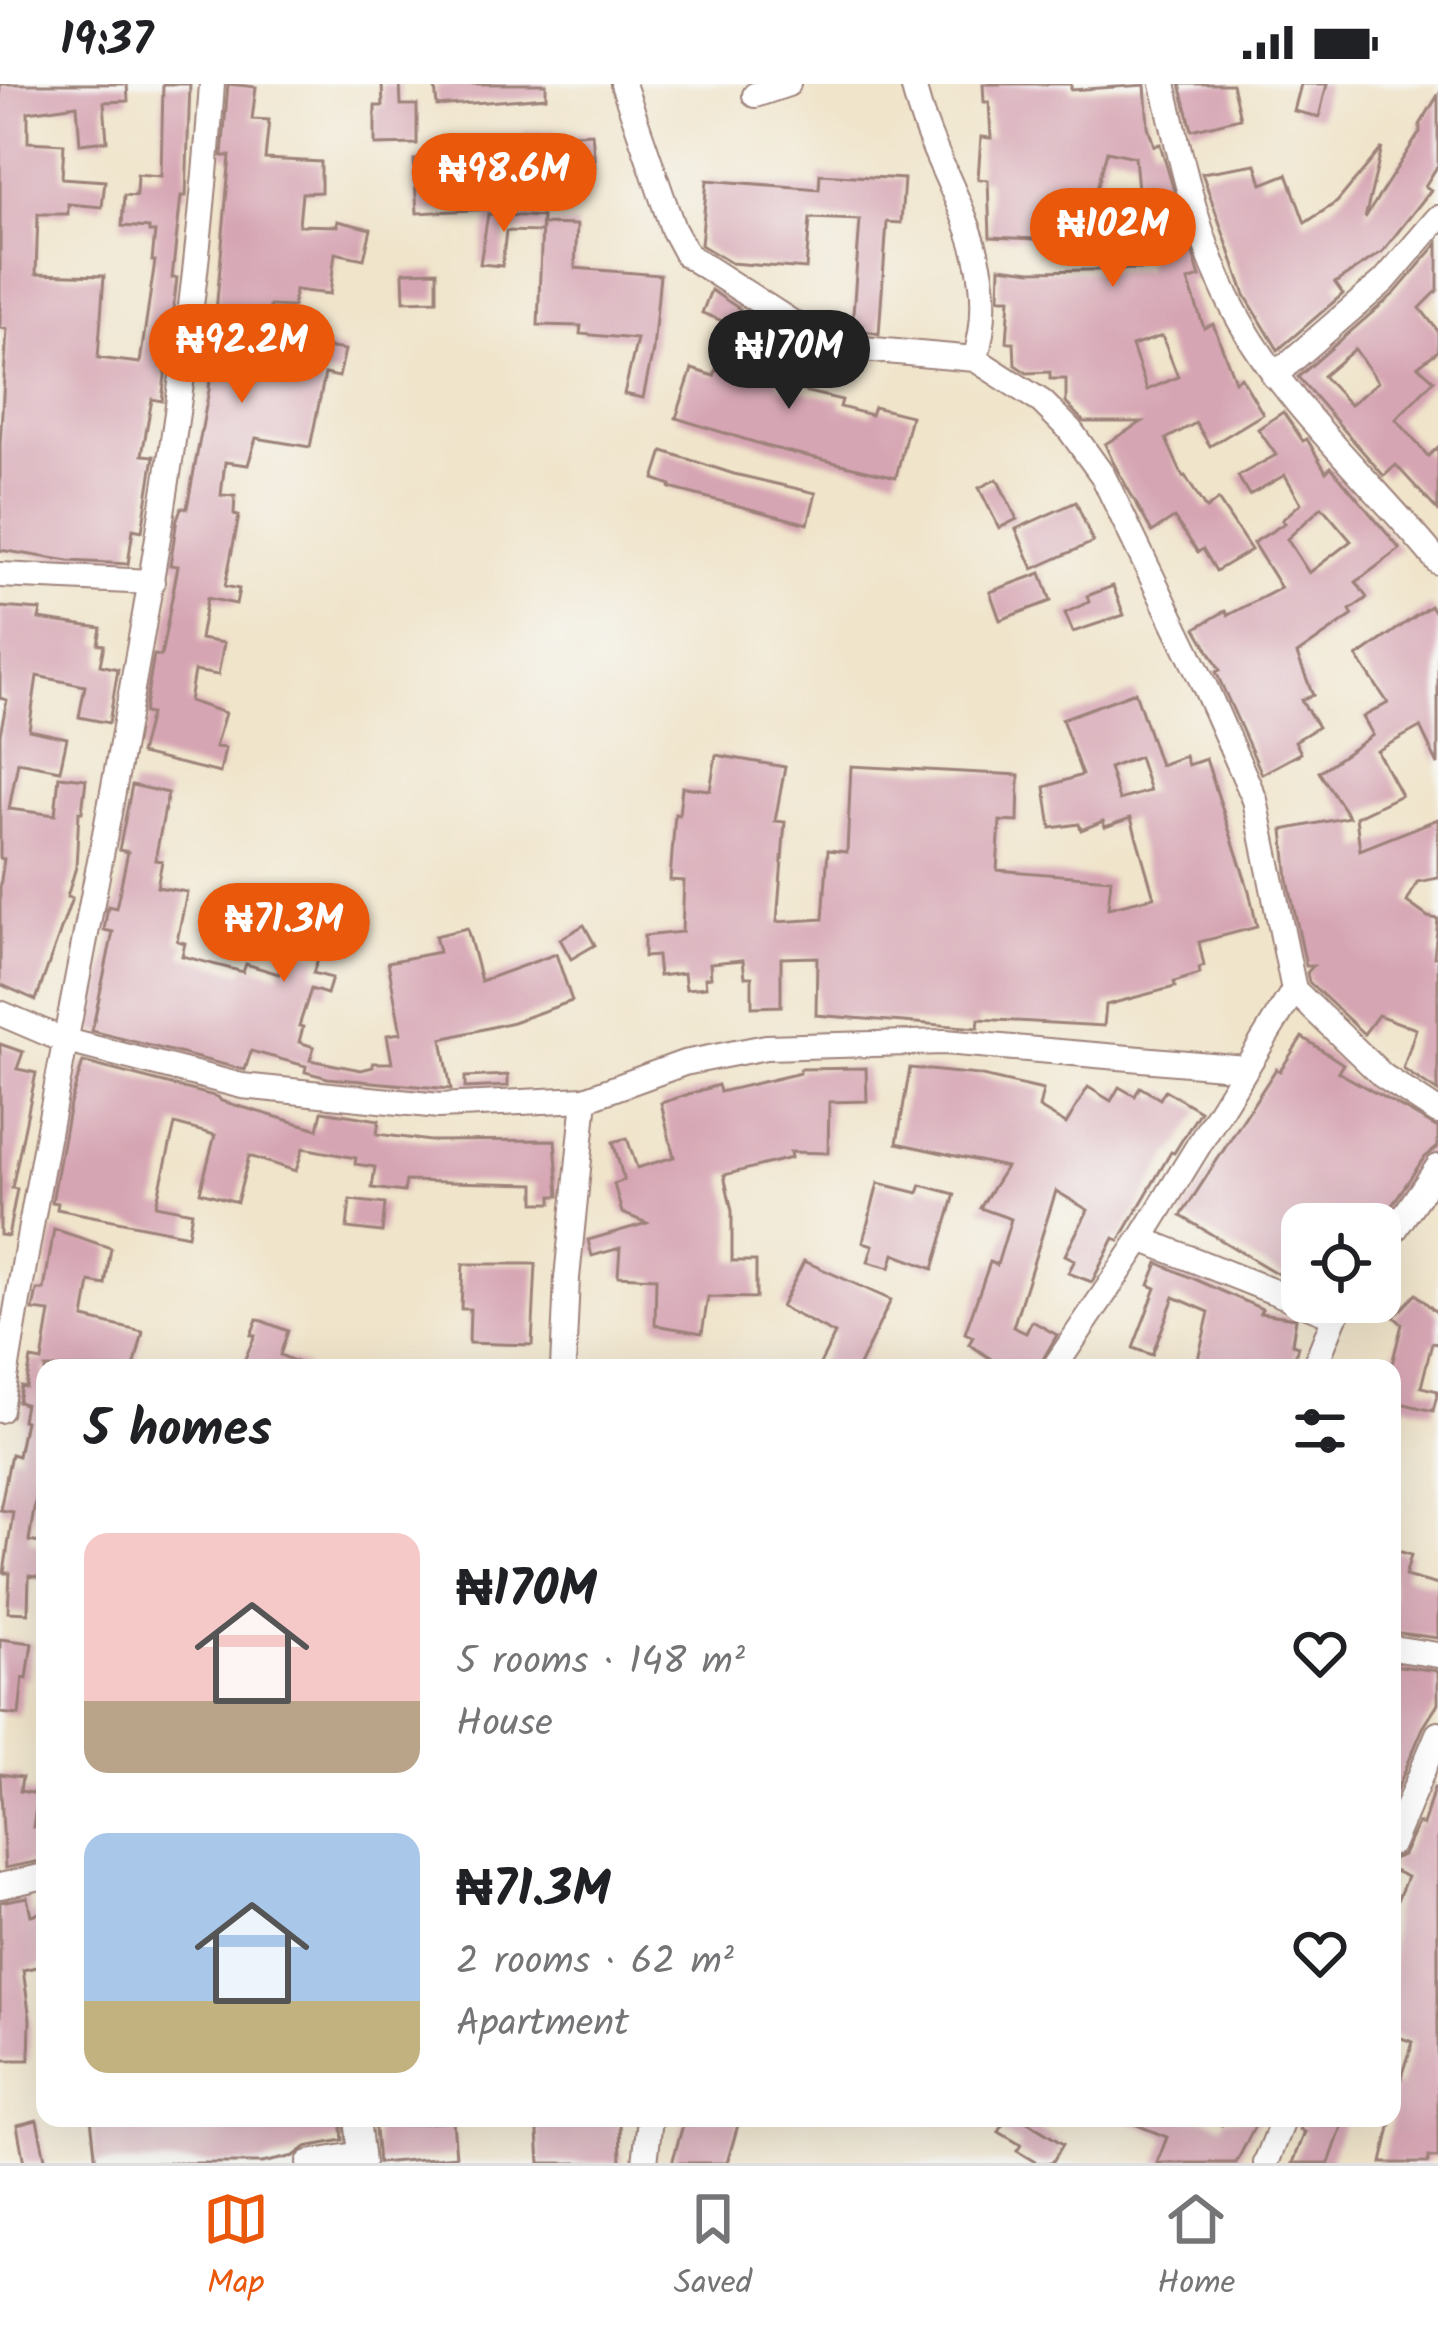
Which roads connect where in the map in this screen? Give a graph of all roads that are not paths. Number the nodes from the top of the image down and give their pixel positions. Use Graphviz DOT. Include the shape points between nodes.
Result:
graph roads {
  1 [pos="212,84"];
  2 [pos="623,84"];
  3 [pos="788,84"];
  4 [pos="913,84"];
  5 [pos="1163,84"];
  6 [pos="755,95"];
  7 [pos="1438,218"];
  8 [pos="975,359"];
  9 [pos="1274,376"];
  10 [pos="1438,562"];
  11 [pos="0,575"];
  12 [pos="152,582"];
  13 [pos="1294,990"];
  14 [pos="0,1013"];
  15 [pos="63,1040"];
  16 [pos="1244,1068"];
  17 [pos="585,1099"];
  18 [pos="1438,1112"];
  19 [pos="1438,1167"];
  20 [pos="1401,1221"];
  21 [pos="1141,1239"];
  22 [pos="13,1246"];
  23 [pos="1281,1288"];
  24 [pos="1334,1323"];
  25 [pos="563,1359"];
  26 [pos="1060,1359"];
  27 [pos="1318,1359"];
  28 [pos="0,1410"];
  29 [pos="1401,1649"];
  30 [pos="1438,1655"];
  31 [pos="1438,1734"];
  32 [pos="1401,1822"];
  33 [pos="36,1878"];
  34 [pos="0,1886"];
  35 [pos="358,2127"];
  36 [pos="649,2127"];
  37 [pos="1281,2127"];
  38 [pos="361,2158"];
  39 [pos="309,2163"];
  40 [pos="645,2163"];
  41 [pos="1267,2163"];
  1 -- 12 [label="street" via="203,227"];
  2 -- 8 [label="street" via="687,255 799,327 863,349"];
  3 -- 6 [label="street"];
  4 -- 8 [label="street" via="971,226 984,301"];
  5 -- 9 [label="street" via="1215,268"];
  7 -- 9 [label="street" via="1384,280"];
  8 -- 13 [label="street" via="1042,402 1103,476 1255,800"];
  9 -- 10 [label="street"];
  11 -- 12 [label="street"];
  12 -- 15 [label="street"];
  13 -- 16 [label="street"];
  13 -- 18 [label="street" via="1384,1076"];
  14 -- 15 [label="street"];
  15 -- 17 [label="street" via="242,1086 439,1106"];
  15 -- 22 [label="street"];
  16 -- 17 [label="street" via="945,1042 789,1046 684,1063"];
  16 -- 21 [label="street"];
  17 -- 25 [label="street"];
  19 -- 20 [label="street"];
  21 -- 23 [label="street"];
  21 -- 26 [label="street"];
  22 -- 28 [label="street"];
  24 -- 27 [label="street"];
  29 -- 30 [label="street"];
  31 -- 32 [label="street"];
  33 -- 34 [label="street"];
  35 -- 38 [label="street"];
  36 -- 40 [label="street"];
  37 -- 41 [label="street"];
  38 -- 39 [label="street"];
}
